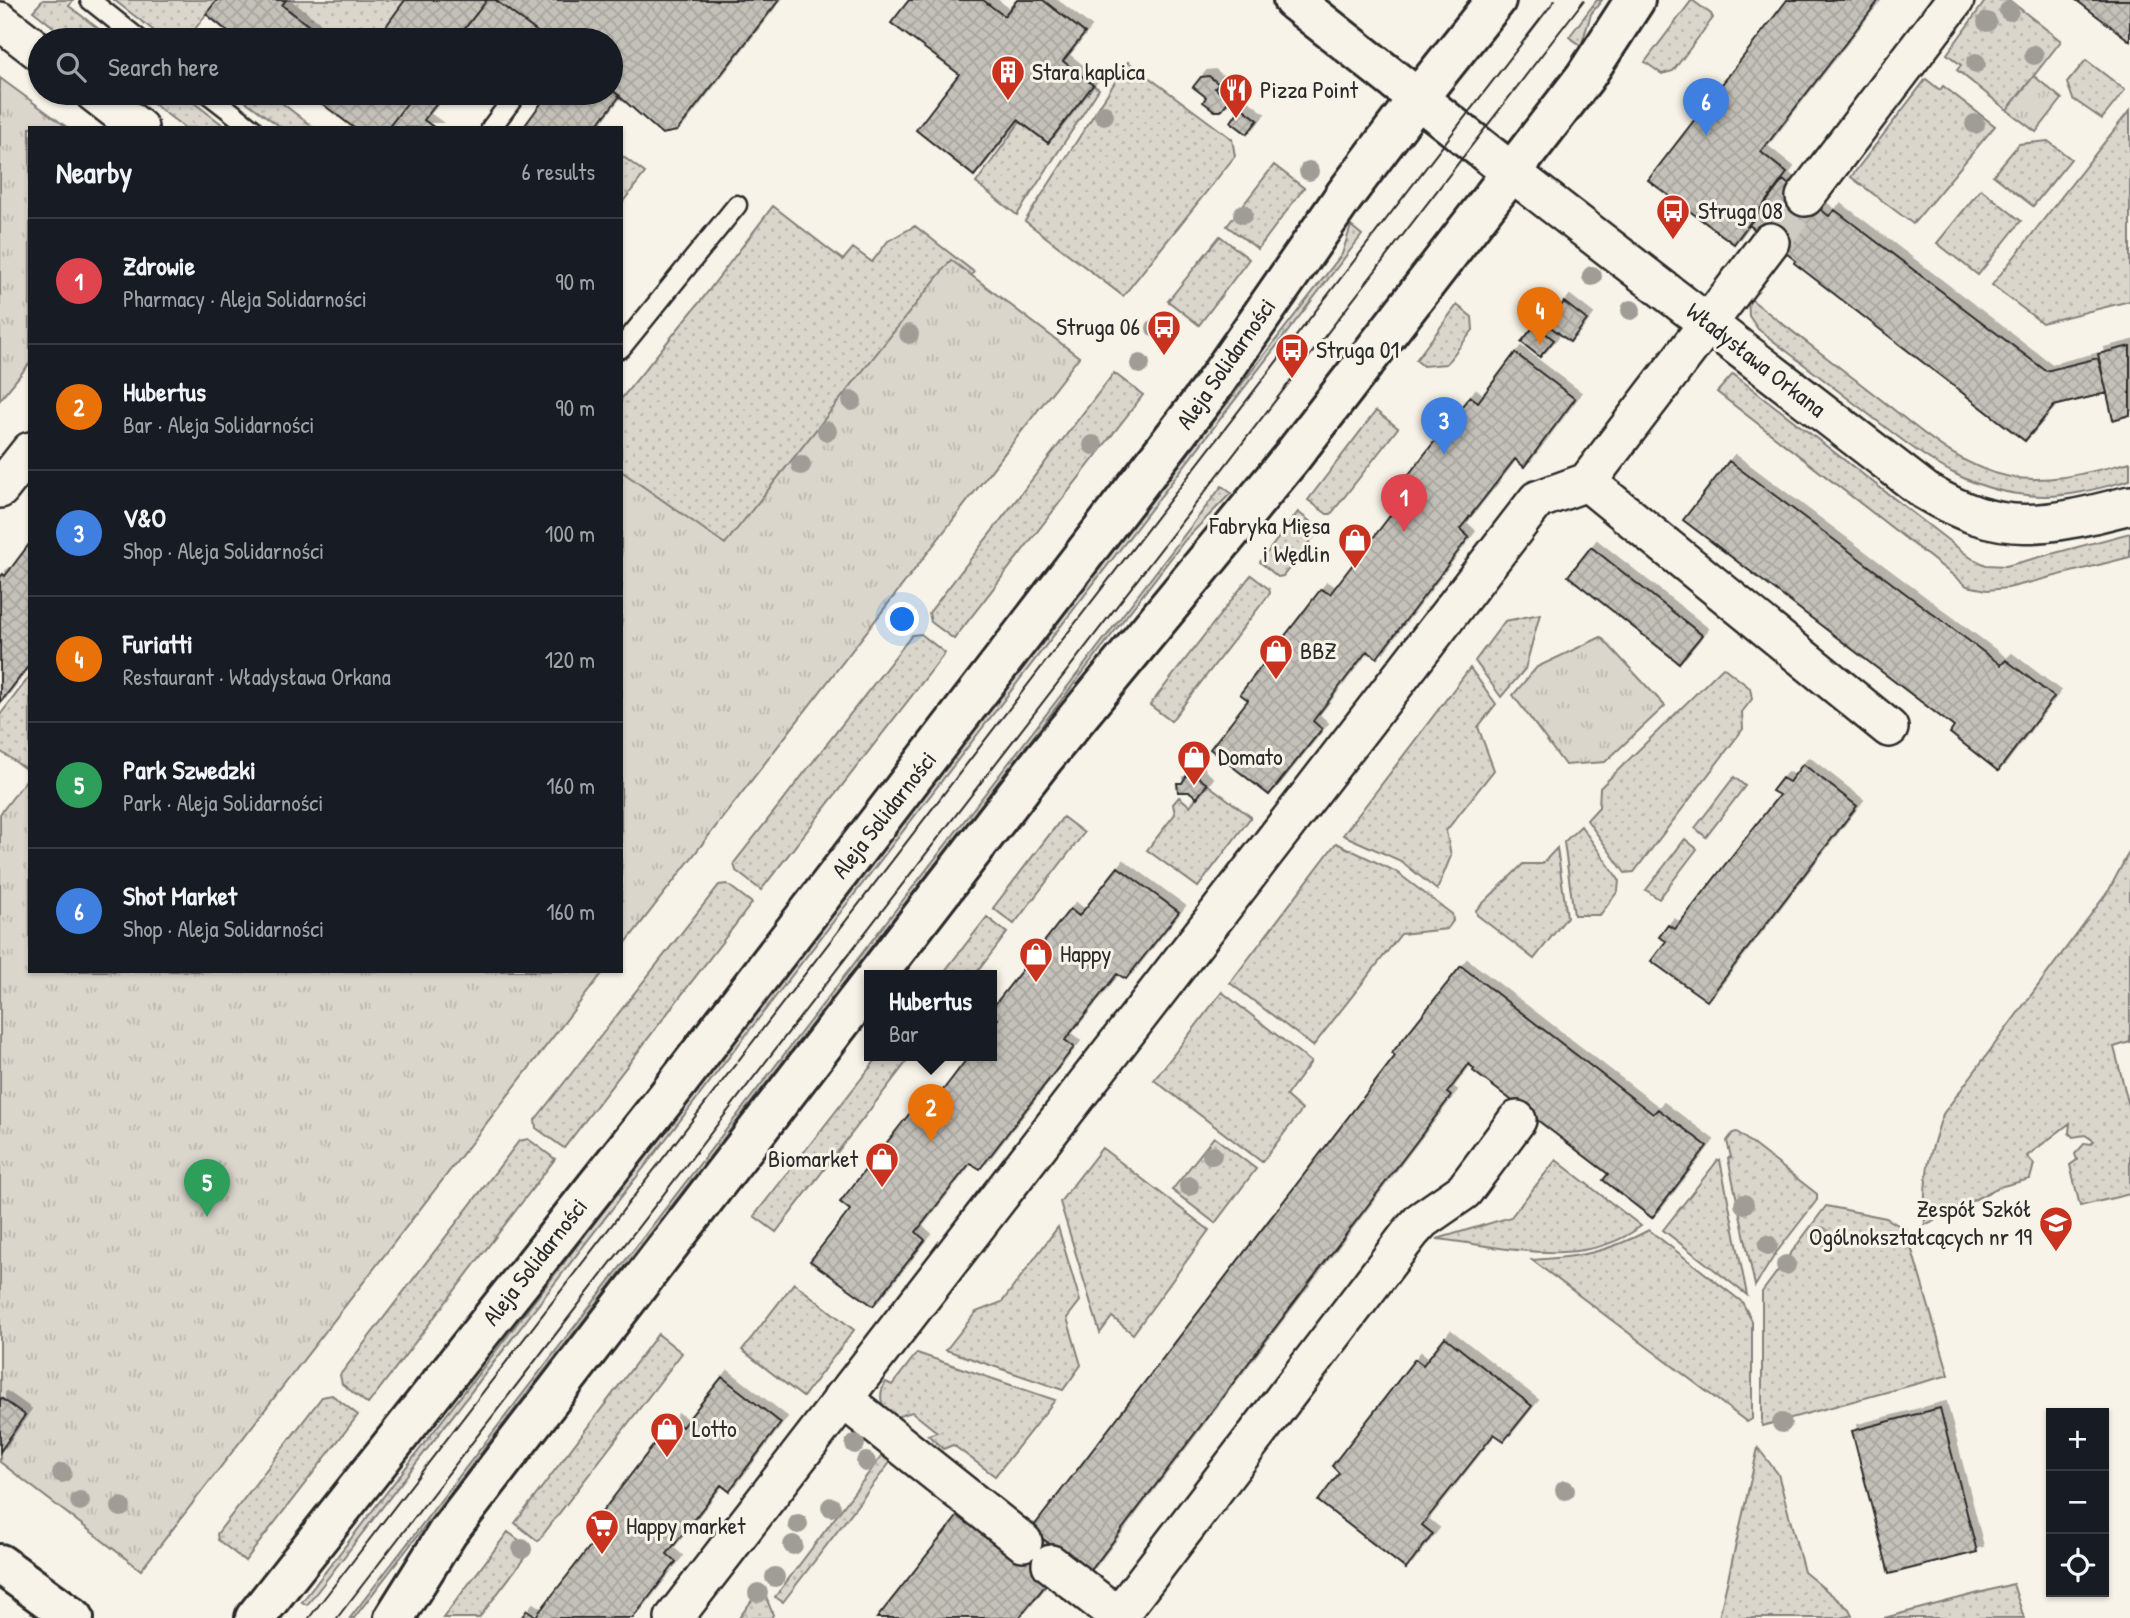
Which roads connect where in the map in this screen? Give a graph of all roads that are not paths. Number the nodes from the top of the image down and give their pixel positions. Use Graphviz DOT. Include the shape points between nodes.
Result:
graph roads {
  1 [pos="90,0"];
  2 [pos="1293,0"];
  3 [pos="1496,0"];
  4 [pos="1635,0"];
  5 [pos="1955,0"];
  6 [pos="0,21"];
  7 [pos="125,28"];
  8 [pos="28,43"];
  9 [pos="1418,98"];
  10 [pos="109,105"];
  11 [pos="222,105"];
  12 [pos="508,105"];
  13 [pos="136,126"];
  14 [pos="249,126"];
  15 [pos="492,126"];
  16 [pos="1511,172"];
  17 [pos="1805,197"];
  18 [pos="737,205"];
  19 [pos="1770,242"];
  20 [pos="1709,323"];
  21 [pos="623,346"];
  22 [pos="28,454"];
  23 [pos="1587,482"];
  24 [pos="0,489"];
  25 [pos="2130,505"];
  26 [pos="1889,727"];
  27 [pos="881,970"];
  28 [pos="864,992"];
  29 [pos="1517,1120"];
  30 [pos="842,1398"];
  31 [pos="1023,1542"];
  32 [pos="0,1564"];
  33 [pos="1051,1564"];
  34 [pos="1118,1617"];
  35 [pos="74,1618"];
  36 [pos="255,1618"];
  37 [pos="394,1618"];
  38 [pos="674,1618"];
  1 -- 7 [label="lane"];
  2 -- 9 [label="street, Władysława Orkana"];
  3 -- 9 [label="street, Aleja Solidarności"];
  4 -- 16 [label="street" via="1586,77"];
  5 -- 17 [label="street"];
  6 -- 8 [label="street"];
  9 -- 16 [label="street, Władysława Orkana"];
  9 -- 36 [label="street, Aleja Solidarności" via="1168,446 666,1098"];
  10 -- 13 [label="street"];
  11 -- 14 [label="lane"];
  12 -- 15 [label="lane"];
  16 -- 20 [label="street, Władysława Orkana"];
  16 -- 27 [label="street" via="1292,458 1044,758"];
  18 -- 21 [label="lane"];
  19 -- 20 [label="street"];
  20 -- 23 [label="street"];
  20 -- 25 [label="street, Władysława Orkana" via="1926,491 1972,516 2018,524 2046,523"];
  22 -- 24 [label="street"];
  23 -- 26 [label="street"];
  23 -- 30 [label="street" via="1536,500"];
  28 -- 37 [label="street" via="448,1532"];
  29 -- 34 [label="street" via="1464,1191 1411,1233"];
  30 -- 31 [label="street"];
  30 -- 38 [label="street"];
  32 -- 35 [label="street"];
  33 -- 34 [label="street"];
}
